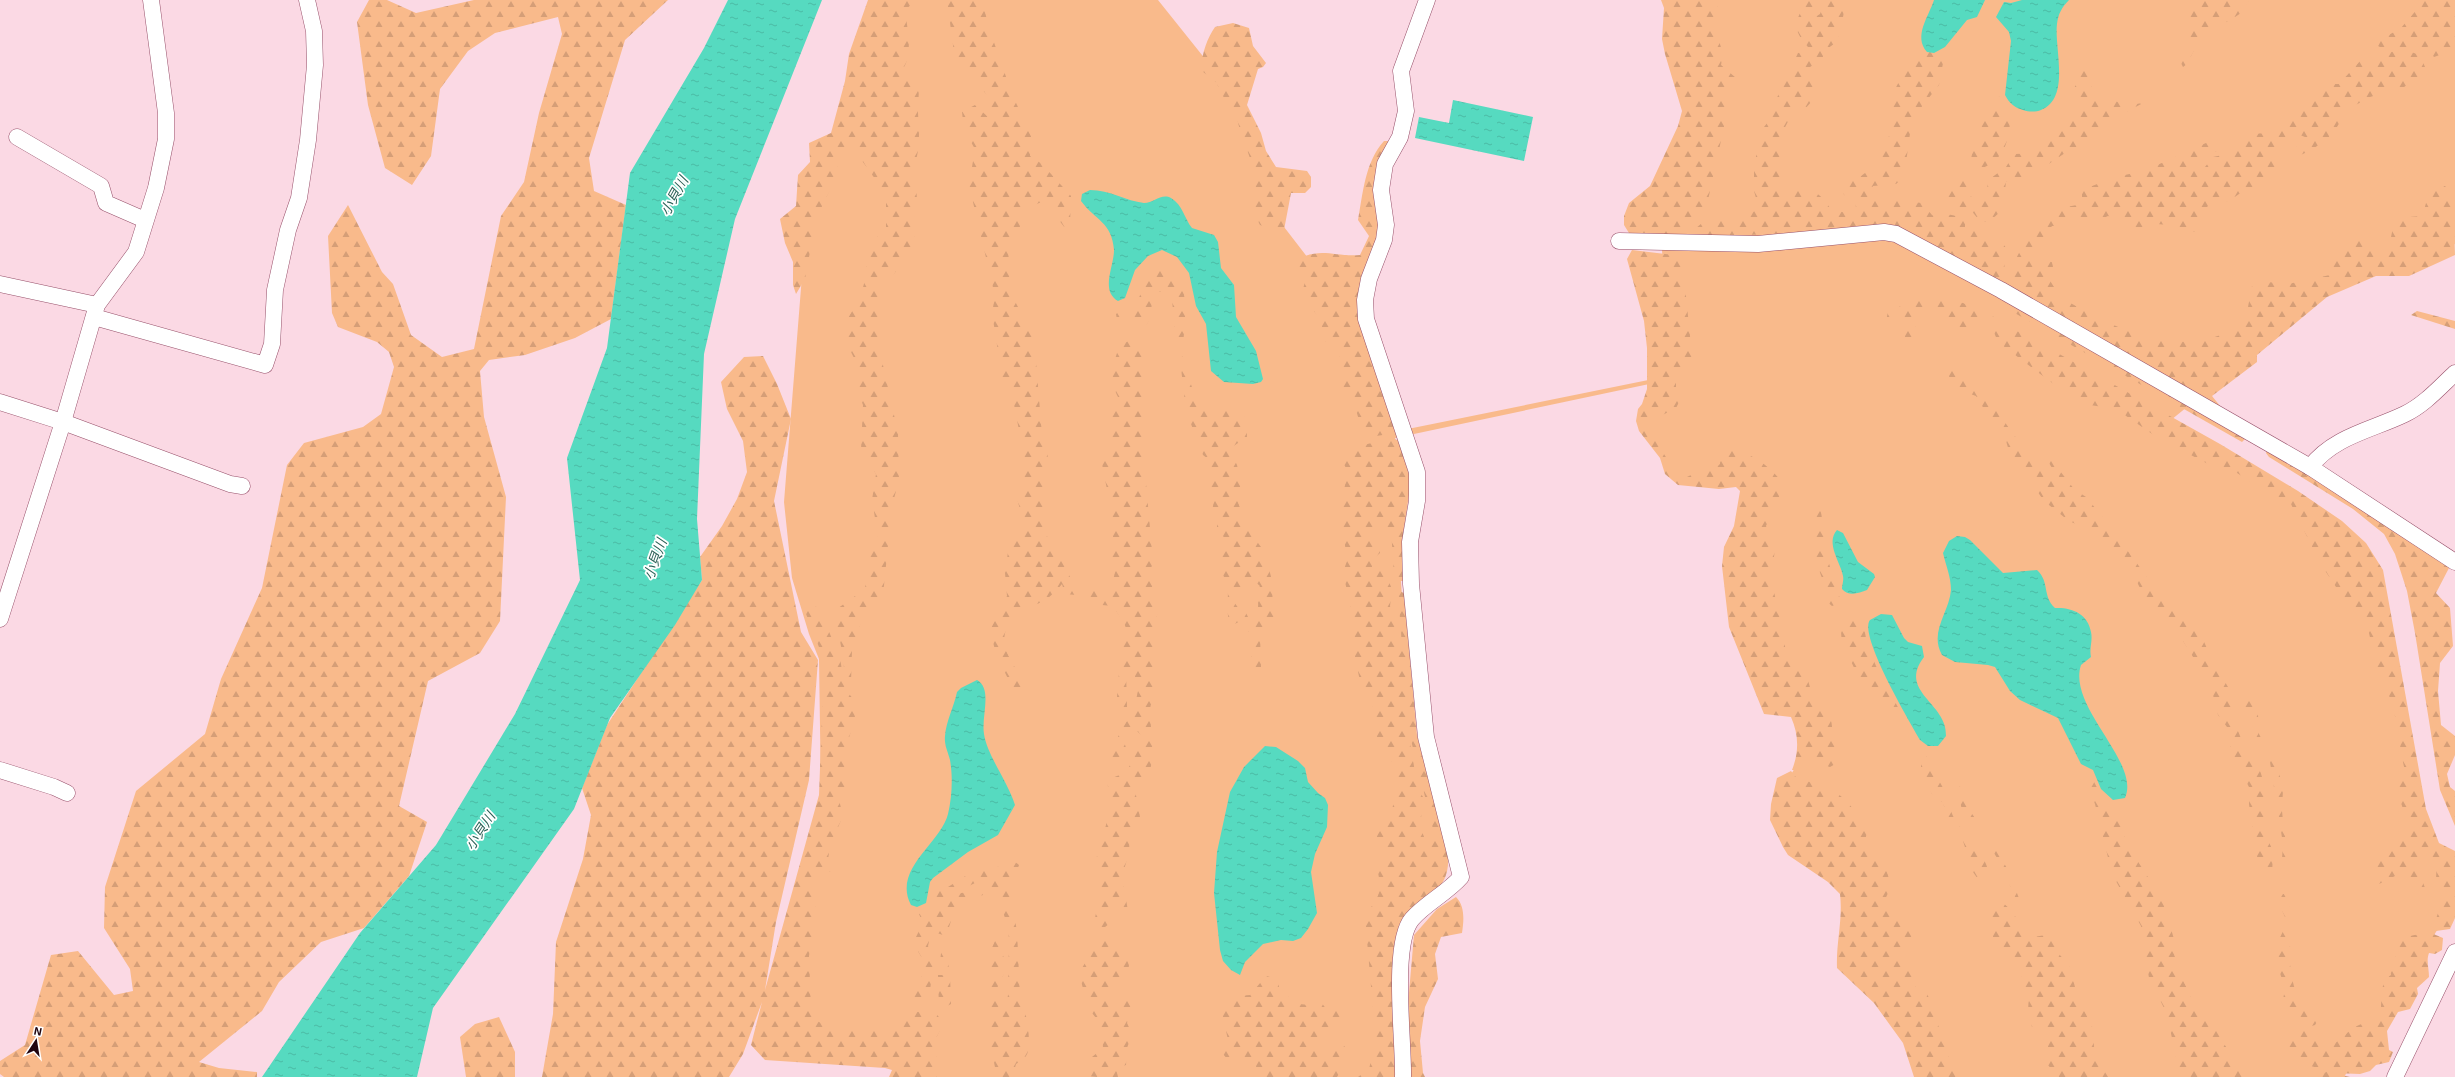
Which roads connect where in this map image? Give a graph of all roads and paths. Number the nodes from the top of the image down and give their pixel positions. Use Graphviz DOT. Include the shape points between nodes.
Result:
graph roads {
  1 [pos="151,0"];
  2 [pos="307,0"];
  3 [pos="1427,0"];
  4 [pos="17,137"];
  5 [pos="145,220"];
  6 [pos="1619,241"];
  7 [pos="0,284"];
  8 [pos="95,311"];
  9 [pos="2455,373"];
  10 [pos="0,402"];
  11 [pos="64,422"];
  12 [pos="2310,467"];
  13 [pos="242,486"];
  14 [pos="2455,562"];
  15 [pos="0,619"];
  16 [pos="0,770"];
  17 [pos="67,793"];
  18 [pos="2455,952"];
  19 [pos="1403,1077"];
  20 [pos="2395,1077"];
  1 -- 5 [label="street" via="166,113 166,139 156,188"];
  2 -- 8 [label="street" via="314,31 316,65 308,140 299,198 288,230 275,290 272,344 265,365"];
  3 -- 19 [label="street" via="1401,71 1406,111 1400,137 1385,164 1381,190 1386,225 1384,240 1369,279 1365,300 1366,319 1417,472 1417,501 1410,542 1411,584 1426,737 1461,877 1412,919 1405,934 1401,951"];
  4 -- 5 [label="street" via="101,186 106,203"];
  5 -- 8 [label="street" via="136,252"];
  6 -- 12 [label="street" via="1758,244 1884,232 1896,234 2001,290"];
  7 -- 8 [label="street"];
  8 -- 11 [label="street"];
  9 -- 12 [label="street" via="2406,413 2349,436 2319,456"];
  10 -- 11 [label="street"];
  11 -- 13 [label="street" via="230,484"];
  11 -- 15 [label="street"];
  12 -- 14 [label="street"];
  16 -- 17 [label="street"];
  18 -- 20 [label="street"];
}
